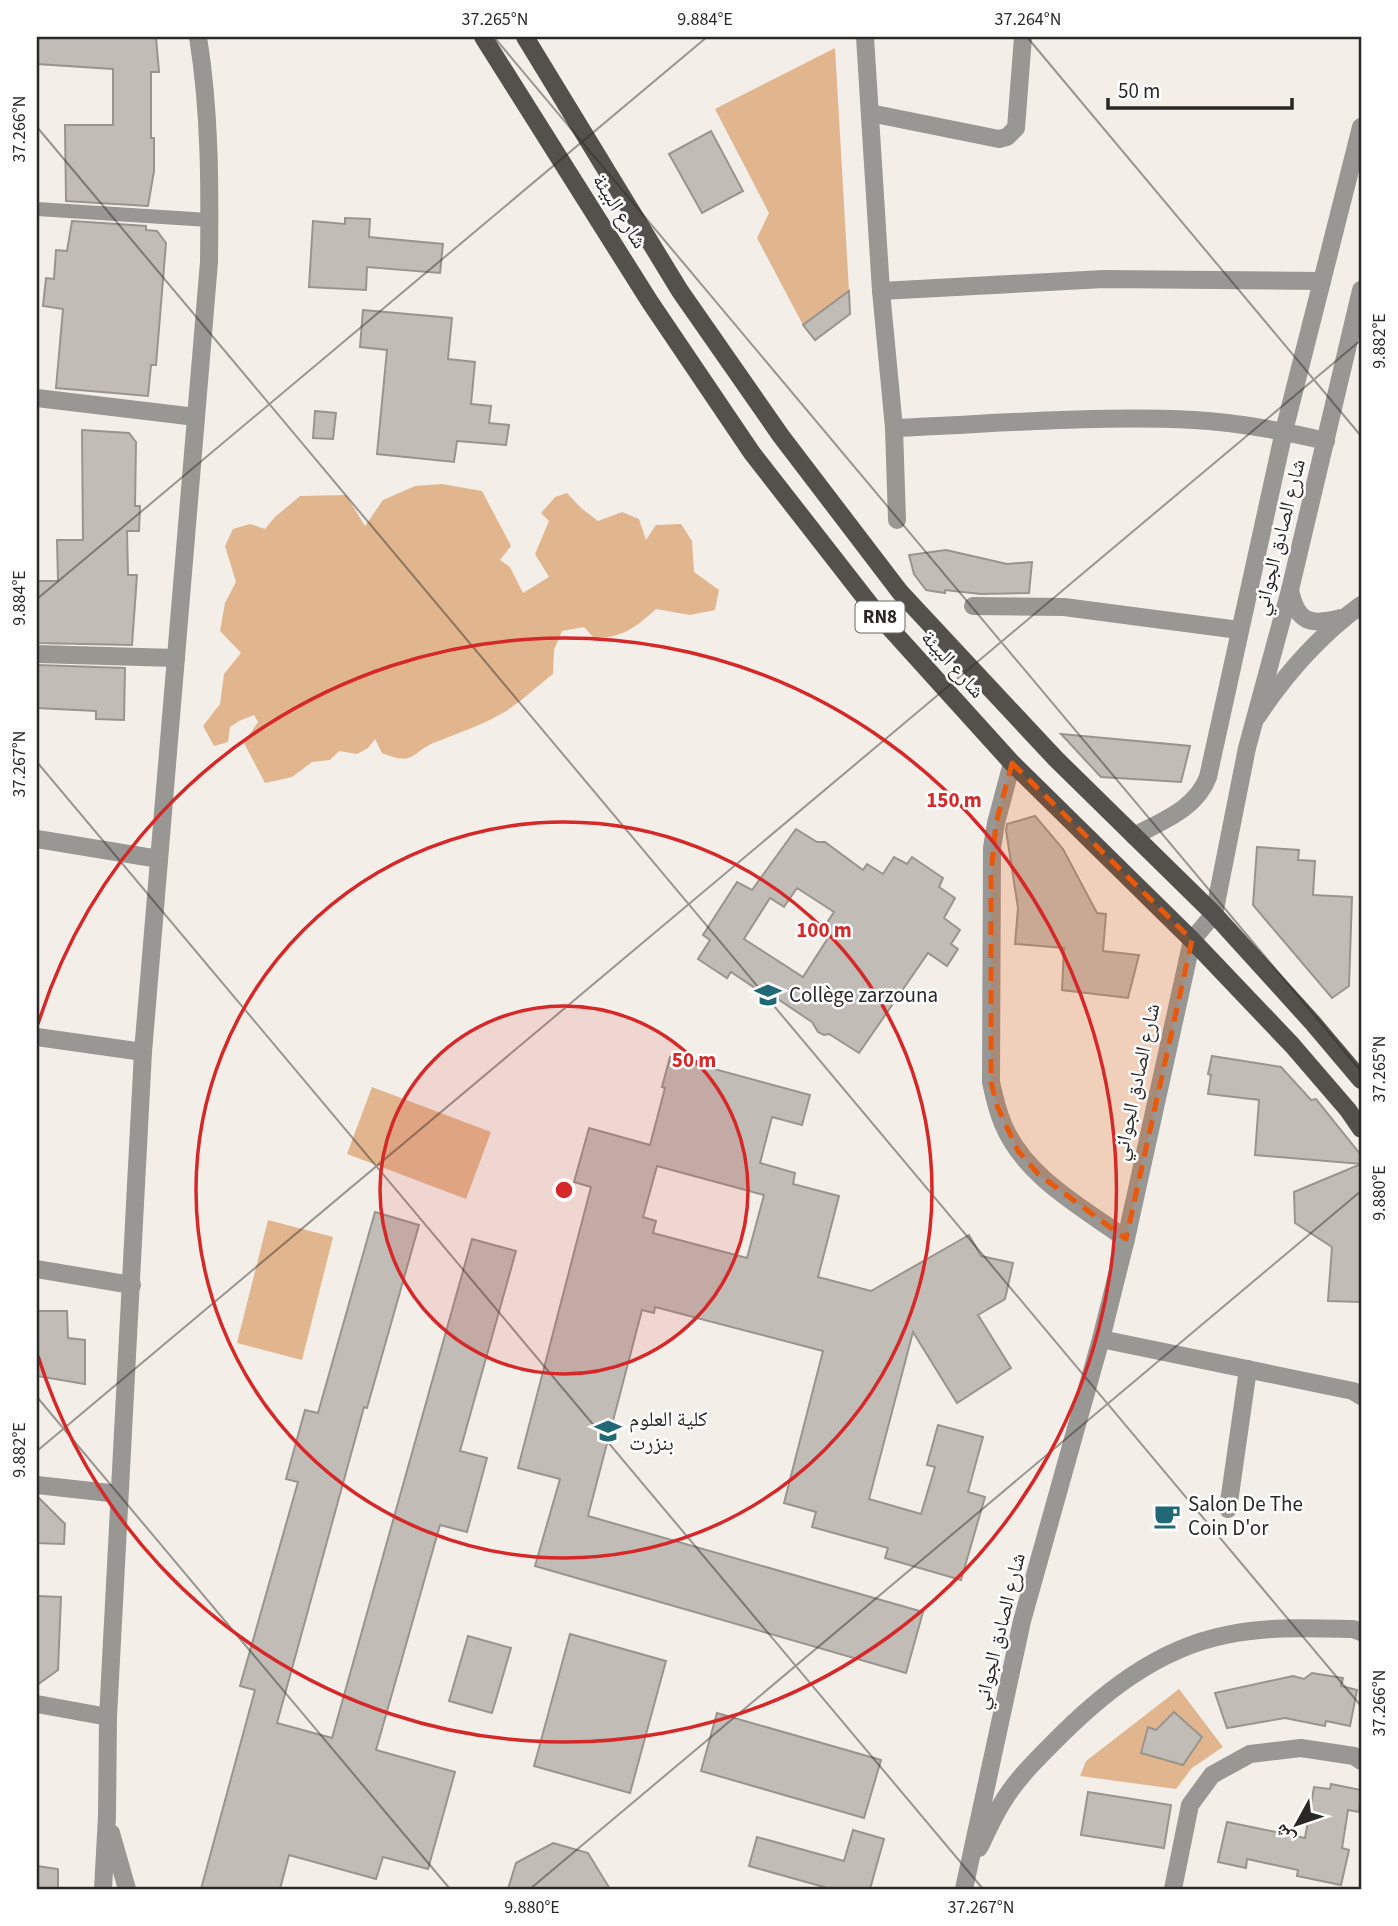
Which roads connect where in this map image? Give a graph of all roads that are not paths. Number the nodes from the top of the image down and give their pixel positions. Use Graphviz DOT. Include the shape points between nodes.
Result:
graph roads {
  1 [pos="198,37"];
  2 [pos="484,37"];
  3 [pos="524,37"];
  4 [pos="865,37"];
  5 [pos="1023,37"];
  6 [pos="870,113"];
  7 [pos="1361,127"];
  8 [pos="37,209"];
  9 [pos="209,220"];
  10 [pos="1322,281"];
  11 [pos="1361,290"];
  12 [pos="881,291"];
  13 [pos="37,398"];
  14 [pos="196,417"];
  15 [pos="894,428"];
  16 [pos="1284,431"];
  17 [pos="1326,440"];
  18 [pos="897,520"];
  19 [pos="1290,590"];
  20 [pos="1361,605"];
  21 [pos="973,606"];
  22 [pos="1345,617"];
  23 [pos="1239,631"];
  24 [pos="37,654"];
  25 [pos="176,658"];
  26 [pos="1257,718"];
  27 [pos="1216,738"];
  28 [pos="1247,747"];
  29 [pos="1012,763"];
  30 [pos="1134,836"];
  31 [pos="37,839"];
  32 [pos="159,859"];
  33 [pos="1214,914"];
  34 [pos="1192,940"];
  35 [pos="37,1037"];
  36 [pos="143,1052"];
  37 [pos="1361,1080"];
  38 [pos="1361,1129"];
  39 [pos="1126,1239"];
  40 [pos="37,1269"];
  41 [pos="132,1285"];
  42 [pos="1101,1339"];
  43 [pos="1248,1369"];
  44 [pos="1361,1396"];
  45 [pos="37,1485"];
  46 [pos="119,1494"];
  47 [pos="1228,1508"];
  48 [pos="1361,1632"];
  49 [pos="37,1704"];
  50 [pos="108,1717"];
  51 [pos="1361,1761"];
  52 [pos="107,1816"];
  53 [pos="968,1870"];
  54 [pos="103,1889"];
  55 [pos="127,1889"];
  56 [pos="964,1889"];
  57 [pos="1173,1889"];
  1 -- 9 [label="street"];
  2 -- 29 [label="main road, شارع البيئة / RN8" via="650,302 752,453 879,616"];
  3 -- 30 [label="main road, شارع البيئة / RN8" via="680,291 781,436 900,592"];
  4 -- 6 [label="street"];
  5 -- 6 [label="street" via="1016,128 1007,137"];
  6 -- 12 [label="street"];
  7 -- 10 [label="street"];
  8 -- 9 [label="lane"];
  9 -- 14 [label="street"];
  10 -- 12 [label="street" via="1104,279"];
  10 -- 16 [label="street"];
  11 -- 17 [label="street, شارع الصادق الجواني"];
  12 -- 15 [label="street"];
  13 -- 14 [label="street"];
  14 -- 25 [label="street"];
  15 -- 16 [label="street" via="1195,420"];
  15 -- 18 [label="street"];
  16 -- 17 [label="street"];
  16 -- 23 [label="street"];
  17 -- 19 [label="street, شارع الصادق الجواني"];
  19 -- 22 [label="street" via="1295,607 1309,622"];
  19 -- 26 [label="street, شارع الصادق الجواني"];
  20 -- 22 [label="street"];
  21 -- 23 [label="street" via="1063,607"];
  22 -- 26 [label="street" via="1296,663"];
  23 -- 27 [label="street"];
  24 -- 25 [label="street"];
  25 -- 32 [label="street"];
  26 -- 28 [label="street, شارع الصادق الجواني"];
  27 -- 28 [label="street"];
  27 -- 30 [label="street" via="1208,777 1197,796"];
  28 -- 33 [label="street, شارع الصادق الجواني"];
  29 -- 34 [label="main road, شارع البيئة / RN8"];
  29 -- 39 [label="street" via="996,823 991,874 991,1082 1004,1126 1018,1151 1038,1174"];
  30 -- 33 [label="main road, شارع البيئة / RN8"];
  31 -- 32 [label="street"];
  32 -- 36 [label="street"];
  33 -- 34 [label="street, شارع الصادق الجواني"];
  33 -- 37 [label="main road, شارع البيئة / RN8"];
  34 -- 38 [label="main road, شارع البيئة / RN8" via="1292,1045"];
  34 -- 39 [label="street, شارع الصادق الجواني"];
  35 -- 36 [label="street"];
  36 -- 41 [label="street"];
  39 -- 42 [label="street, شارع الصادق الجواني"];
  40 -- 41 [label="street"];
  41 -- 46 [label="street"];
  42 -- 43 [label="street"];
  42 -- 53 [label="street, شارع الصادق الجواني" via="1022,1621"];
  43 -- 44 [label="street"];
  43 -- 47 [label="street"];
  45 -- 46 [label="street"];
  46 -- 50 [label="street"];
  48 -- 53 [label="street" via="1283,1627 1223,1635 1170,1653 1125,1679 1083,1712 1027,1770 1004,1799"];
  49 -- 50 [label="street"];
  50 -- 52 [label="street"];
  51 -- 57 [label="street" via="1301,1748 1250,1754 1212,1775 1190,1805"];
  52 -- 54 [label="street"];
  52 -- 55 [label="street"];
  53 -- 56 [label="street, شارع الصادق الجواني"];
}
